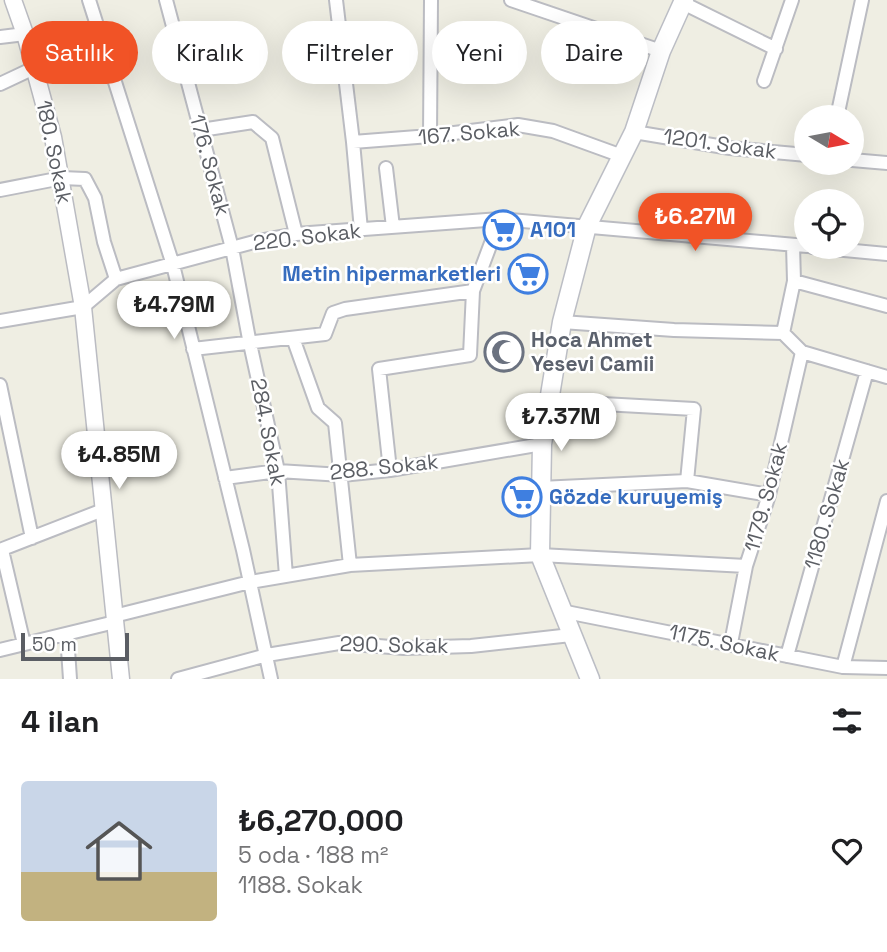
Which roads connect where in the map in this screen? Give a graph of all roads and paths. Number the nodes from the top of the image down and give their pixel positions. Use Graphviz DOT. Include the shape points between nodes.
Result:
graph roads {
  1 [pos="14,0"];
  2 [pos="89,0"];
  3 [pos="166,0"];
  4 [pos="336,0"];
  5 [pos="431,0"];
  6 [pos="511,0"];
  7 [pos="793,0"];
  8 [pos="862,0"];
  9 [pos="683,1"];
  10 [pos="21,22"];
  11 [pos="21,34"];
  12 [pos="0,37"];
  13 [pos="776,49"];
  14 [pos="661,51"];
  15 [pos="21,74"];
  16 [pos="764,81"];
  17 [pos="0,84"];
  18 [pos="38,84"];
  19 [pos="840,105"];
  20 [pos="201,130"];
  21 [pos="634,132"];
  22 [pos="430,136"];
  23 [pos="354,142"];
  24 [pos="794,154"];
  25 [pos="622,156"];
  26 [pos="864,161"];
  27 [pos="887,163"];
  28 [pos="386,168"];
  29 [pos="62,178"];
  30 [pos="0,190"];
  31 [pos="500,219"];
  32 [pos="587,226"];
  33 [pos="393,228"];
  34 [pos="361,230"];
  35 [pos="296,234"];
  36 [pos="793,245"];
  37 [pos="232,248"];
  38 [pos="864,252"];
  39 [pos="887,254"];
  40 [pos="173,265"];
  41 [pos="116,279"];
  42 [pos="794,281"];
  43 [pos="472,291"];
  44 [pos="887,306"];
  45 [pos="83,307"];
  46 [pos="0,321"];
  47 [pos="562,322"];
  48 [pos="783,333"];
  49 [pos="293,338"];
  50 [pos="251,343"];
  51 [pos="193,349"];
  52 [pos="802,352"];
  53 [pos="867,371"];
  54 [pos="887,377"];
  55 [pos="1,392"];
  56 [pos="548,401"];
  57 [pos="542,444"];
  58 [pos="390,470"];
  59 [pos="278,471"];
  60 [pos="342,475"];
  61 [pos="225,478"];
  62 [pos="687,481"];
  63 [pos="540,488"];
  64 [pos="769,495"];
  65 [pos="887,500"];
  66 [pos="103,509"];
  67 [pos="32,538"];
  68 [pos="1,550"];
  69 [pos="540,555"];
  70 [pos="350,565"];
  71 [pos="746,566"];
  72 [pos="286,576"];
  73 [pos="250,582"];
  74 [pos="561,611"];
  75 [pos="115,619"];
  76 [pos="67,635"];
  77 [pos="571,635"];
  78 [pos="731,643"];
  79 [pos="24,644"];
  80 [pos="0,650"];
  81 [pos="267,655"];
  82 [pos="787,656"];
  83 [pos="843,667"];
  84 [pos="887,668"];
  85 [pos="70,679"];
  86 [pos="121,679"];
  87 [pos="178,679"];
  88 [pos="271,679"];
  89 [pos="590,679"];
  1 -- 10 [label="street, 180. Sokak"];
  2 -- 40 [label="street"];
  3 -- 20 [label="street, 176. Sokak"];
  4 -- 23 [label="street"];
  5 -- 22 [label="street"];
  6 -- 14 [label="street"];
  7 -- 13 [label="street"];
  8 -- 19 [label="street"];
  9 -- 13 [label="street"];
  9 -- 14 [label="main road"];
  11 -- 12 [label="street"];
  13 -- 16 [label="street"];
  14 -- 21 [label="main road"];
  15 -- 17 [label="street"];
  18 -- 29 [label="street, 180. Sokak"];
  20 -- 35 [label="street" via="253,122 272,138"];
  20 -- 37 [label="street, 176. Sokak"];
  21 -- 24 [label="street, 1201. Sokak"];
  21 -- 25 [label="main road"];
  22 -- 23 [label="street, 167. Sokak"];
  22 -- 25 [label="street, 167. Sokak" via="518,125 553,131"];
  23 -- 34 [label="street"];
  25 -- 32 [label="main road"];
  26 -- 27 [label="street"];
  28 -- 33 [label="street"];
  29 -- 30 [label="street"];
  29 -- 41 [label="street" via="85,178 95,198"];
  29 -- 45 [label="street, 180. Sokak"];
  31 -- 32 [label="street, 220. Sokak"];
  31 -- 33 [label="street, 220. Sokak"];
  31 -- 43 [label="street"];
  32 -- 36 [label="street, 220. Sokak"];
  32 -- 47 [label="main road"];
  33 -- 34 [label="street, 220. Sokak"];
  34 -- 35 [label="street, 220. Sokak"];
  35 -- 37 [label="street, 220. Sokak"];
  36 -- 42 [label="street"];
  37 -- 40 [label="street, 220. Sokak"];
  37 -- 50 [label="street, 284. Sokak"];
  38 -- 39 [label="street"];
  40 -- 41 [label="street, 220. Sokak"];
  40 -- 51 [label="street"];
  41 -- 45 [label="street, 220. Sokak"];
  42 -- 44 [label="street"];
  42 -- 48 [label="street"];
  43 -- 49 [label="street" via="345,309 332,313 325,334"];
  43 -- 58 [label="street" via="470,355 379,369"];
  45 -- 46 [label="street"];
  45 -- 66 [label="street, 180. Sokak"];
  47 -- 48 [label="street"];
  47 -- 56 [label="main road"];
  48 -- 52 [label="street"];
  49 -- 50 [label="street"];
  49 -- 60 [label="street" via="318,408 335,423"];
  50 -- 51 [label="street"];
  50 -- 59 [label="street, 284. Sokak"];
  51 -- 61 [label="street"];
  52 -- 53 [label="street"];
  52 -- 64 [label="street, 1179. Sokak"];
  53 -- 54 [label="street"];
  53 -- 82 [label="street, 1180. Sokak"];
  55 -- 67 [label="street"];
  56 -- 57 [label="main road"];
  56 -- 62 [label="street" via="694,409"];
  57 -- 58 [label="street, 288. Sokak"];
  57 -- 63 [label="main road"];
  58 -- 60 [label="street, 288. Sokak"];
  59 -- 60 [label="street, 288. Sokak"];
  59 -- 61 [label="street, 288. Sokak"];
  59 -- 72 [label="street, 284. Sokak"];
  60 -- 70 [label="street"];
  61 -- 73 [label="street"];
  62 -- 63 [label="street"];
  62 -- 64 [label="street"];
  63 -- 69 [label="main road"];
  64 -- 71 [label="street, 1179. Sokak"];
  65 -- 83 [label="street"];
  66 -- 67 [label="street"];
  66 -- 75 [label="street, 180. Sokak"];
  67 -- 68 [label="street"];
  68 -- 79 [label="street"];
  69 -- 70 [label="street"];
  69 -- 71 [label="street"];
  69 -- 74 [label="main road"];
  70 -- 72 [label="street"];
  71 -- 78 [label="street, 1179. Sokak"];
  72 -- 73 [label="street"];
  73 -- 75 [label="street"];
  73 -- 81 [label="street"];
  74 -- 77 [label="main road"];
  74 -- 78 [label="street, 1175. Sokak"];
  75 -- 76 [label="street"];
  75 -- 86 [label="street, 180. Sokak"];
  76 -- 79 [label="street"];
  76 -- 85 [label="street"];
  77 -- 81 [label="street, 290. Sokak" via="471,646 404,648 339,643"];
  77 -- 89 [label="main road"];
  78 -- 82 [label="street, 1175. Sokak"];
  79 -- 80 [label="street"];
  81 -- 87 [label="street, 290. Sokak"];
  81 -- 88 [label="street"];
  82 -- 83 [label="street, 1175. Sokak"];
  83 -- 84 [label="street, 1175. Sokak"];
}
